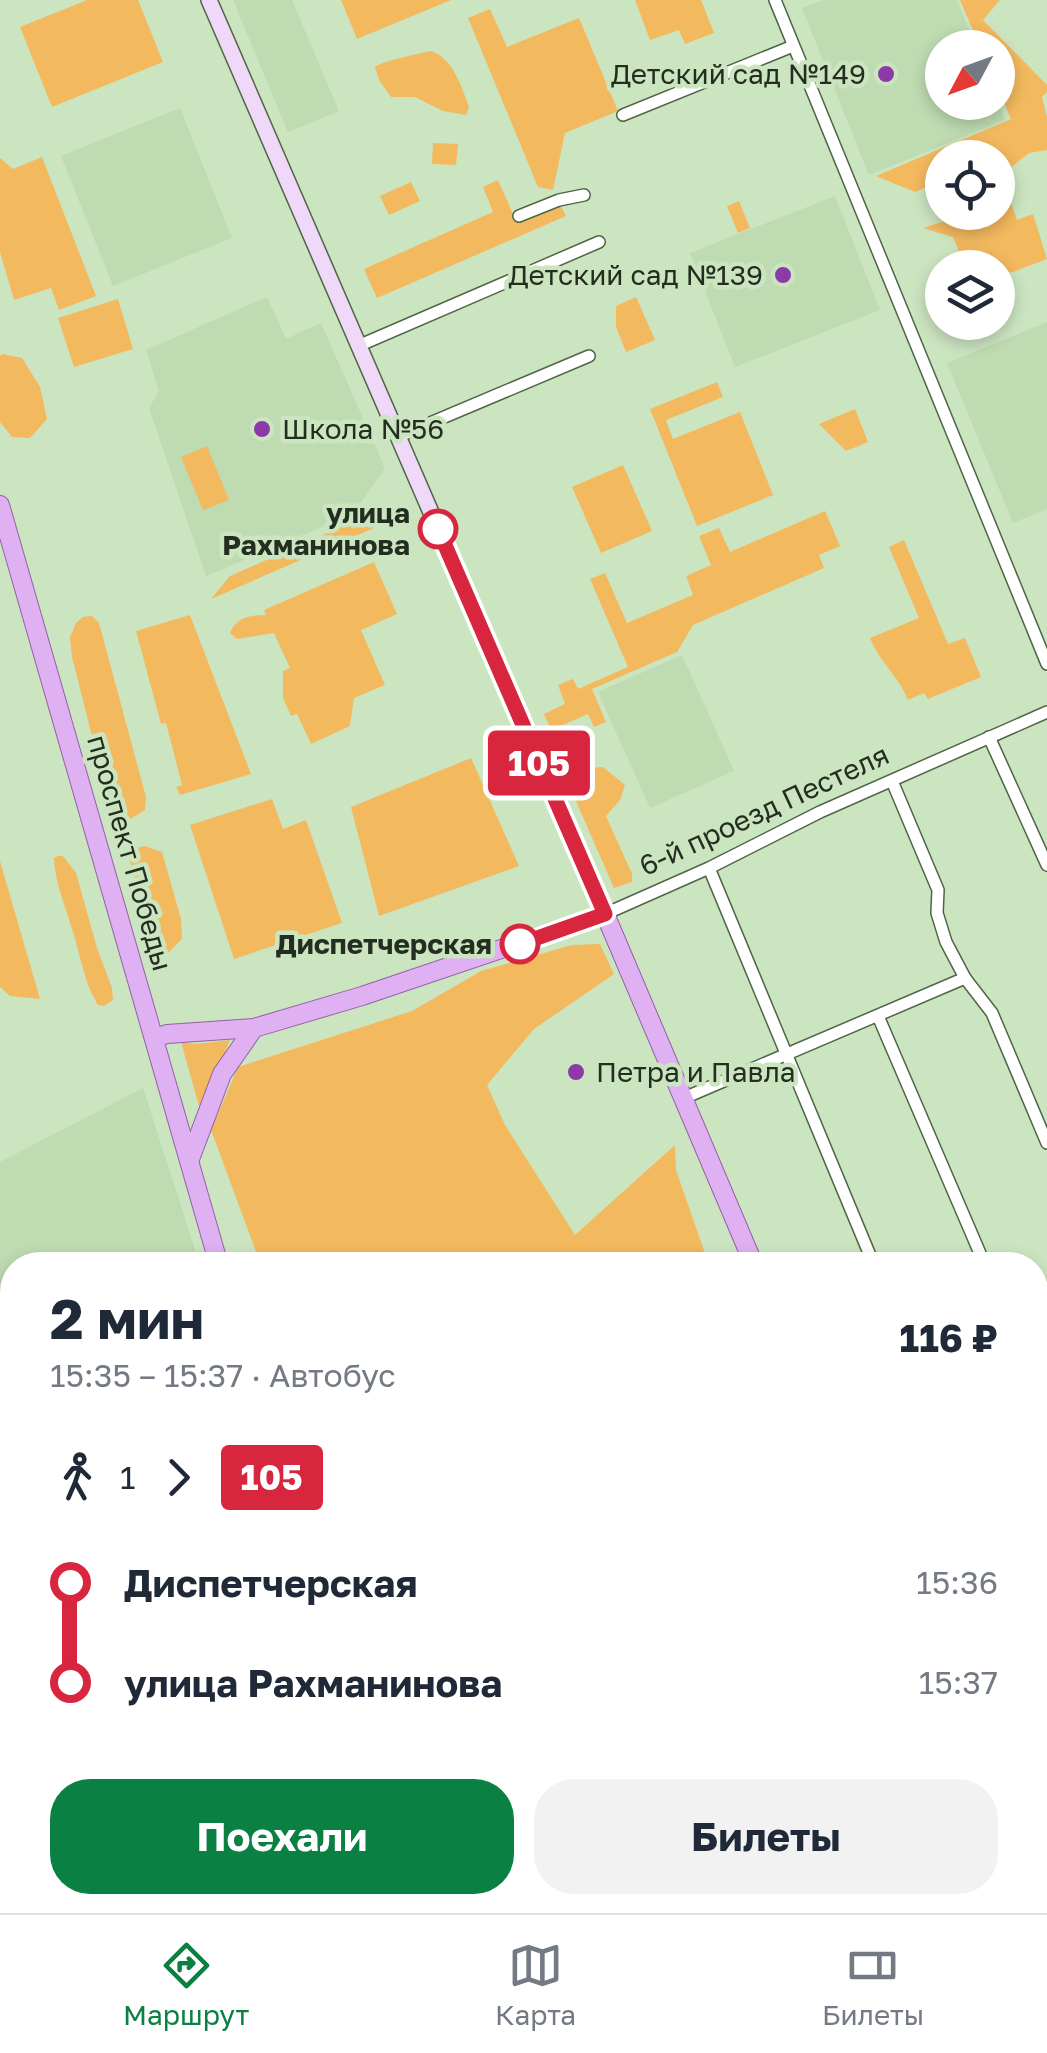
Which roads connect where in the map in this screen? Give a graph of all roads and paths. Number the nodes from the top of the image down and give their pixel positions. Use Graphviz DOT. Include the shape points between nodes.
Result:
graph roads {
  1 [pos="209,0"];
  2 [pos="775,0"];
  3 [pos="794,46"];
  4 [pos="623,116"];
  5 [pos="584,195"];
  6 [pos="519,216"];
  7 [pos="600,242"];
  8 [pos="358,346"];
  9 [pos="588,356"];
  10 [pos="397,437"];
  11 [pos="0,505"];
  12 [pos="1047,664"];
  13 [pos="1047,712"];
  14 [pos="990,738"];
  15 [pos="892,780"];
  16 [pos="1047,865"];
  17 [pos="709,868"];
  18 [pos="605,914"];
  19 [pos="965,978"];
  20 [pos="878,1016"];
  21 [pos="254,1028"];
  22 [pos="154,1038"];
  23 [pos="786,1054"];
  24 [pos="684,1098"];
  25 [pos="1047,1143"];
  26 [pos="190,1159"];
  27 [pos="218,1252"];
  28 [pos="749,1252"];
  29 [pos="869,1252"];
  30 [pos="979,1252"];
  1 -- 8 [label="main road"];
  2 -- 3 [label="street"];
  3 -- 4 [label="street"];
  3 -- 12 [label="street"];
  5 -- 6 [label="street"];
  7 -- 8 [label="street"];
  8 -- 10 [label="main road"];
  9 -- 10 [label="street"];
  10 -- 18 [label="main road"];
  11 -- 22 [label="main road, проспект Победы"];
  13 -- 14 [label="street, 6-й проезд Пестеля"];
  14 -- 15 [label="street, 6-й проезд Пестеля"];
  14 -- 16 [label="street"];
  15 -- 17 [label="street, 6-й проезд Пестеля"];
  15 -- 19 [label="street" via="938,890 941,930"];
  17 -- 18 [label="street, 6-й проезд Пестеля"];
  17 -- 23 [label="street"];
  18 -- 21 [label="main road, 6-й проезд Пестеля"];
  18 -- 24 [label="main road"];
  19 -- 20 [label="street"];
  19 -- 25 [label="street" via="992,1013"];
  20 -- 23 [label="street"];
  20 -- 30 [label="street"];
  21 -- 22 [label="main road, 6-й проезд Пестеля"];
  21 -- 26 [label="main road" via="222,1074"];
  22 -- 26 [label="main road, проспект Победы"];
  23 -- 24 [label="street"];
  23 -- 29 [label="street"];
  24 -- 28 [label="main road"];
  26 -- 27 [label="main road, проспект Победы"];
}
